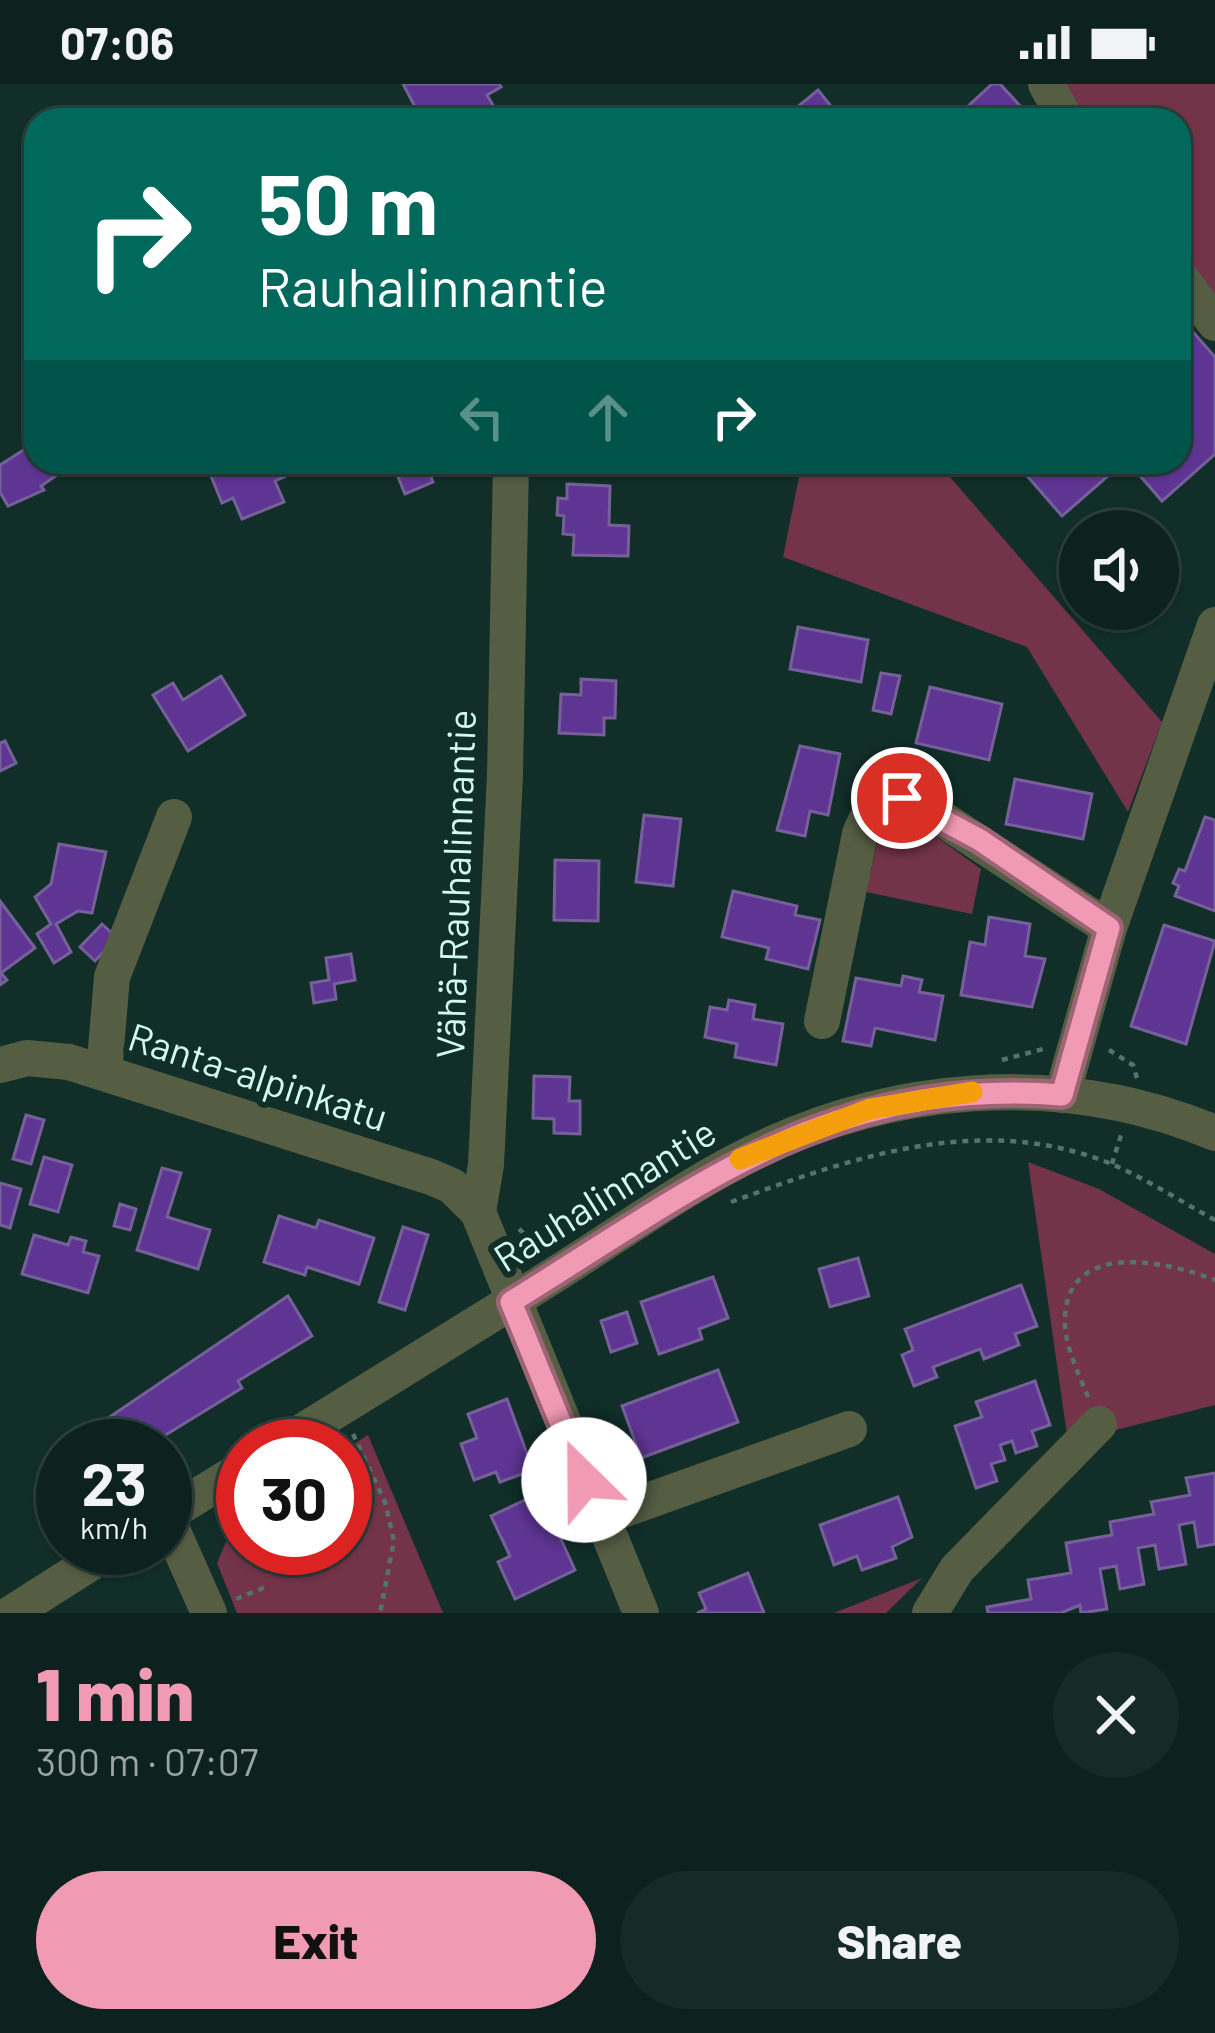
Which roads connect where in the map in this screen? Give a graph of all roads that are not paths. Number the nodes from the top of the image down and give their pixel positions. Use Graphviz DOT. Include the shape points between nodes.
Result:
graph roads {
  1 [pos="1191,292"];
  2 [pos="1215,323"];
  3 [pos="511,474"];
  4 [pos="1215,625"];
  5 [pos="174,817"];
  6 [pos="1109,928"];
  7 [pos="822,1021"];
  8 [pos="0,1065"];
  9 [pos="104,1072"];
  10 [pos="1062,1095"];
  11 [pos="1215,1133"];
  12 [pos="478,1212"];
  13 [pos="511,1302"];
  14 [pos="322,1419"];
  15 [pos="1100,1424"];
  16 [pos="849,1429"];
  17 [pos="600,1518"];
  18 [pos="72,1575"];
  19 [pos="192,1575"];
  20 [pos="12,1613"];
  21 [pos="209,1613"];
  22 [pos="641,1613"];
  23 [pos="930,1613"];
  1 -- 2 [label="street"];
  3 -- 12 [label="street, Vähä-Rauhalinnantie" via="505,775"];
  4 -- 6 [label="street"];
  5 -- 9 [label="street" via="112,977"];
  6 -- 7 [label="street" via="924,807 882,800 860,834"];
  6 -- 10 [label="street"];
  8 -- 9 [label="street, Ranta-alpinkatu" via="49,1057"];
  9 -- 12 [label="street, Ranta-alpinkatu" via="431,1177"];
  10 -- 11 [label="street, Rauhalinnantie"];
  10 -- 13 [label="street, Rauhalinnantie" via="920,1097 819,1125 737,1161"];
  12 -- 13 [label="street, Vähä-Rauhalinnantie"];
  13 -- 14 [label="street, Rauhalinnantie"];
  13 -- 17 [label="street, Vähä-Rauhalinnantie"];
  15 -- 23 [label="street" via="957,1570"];
  16 -- 17 [label="street"];
  17 -- 22 [label="street, Vähä-Rauhalinnantie"];
  18 -- 20 [label="street"];
  19 -- 21 [label="street"];
}
